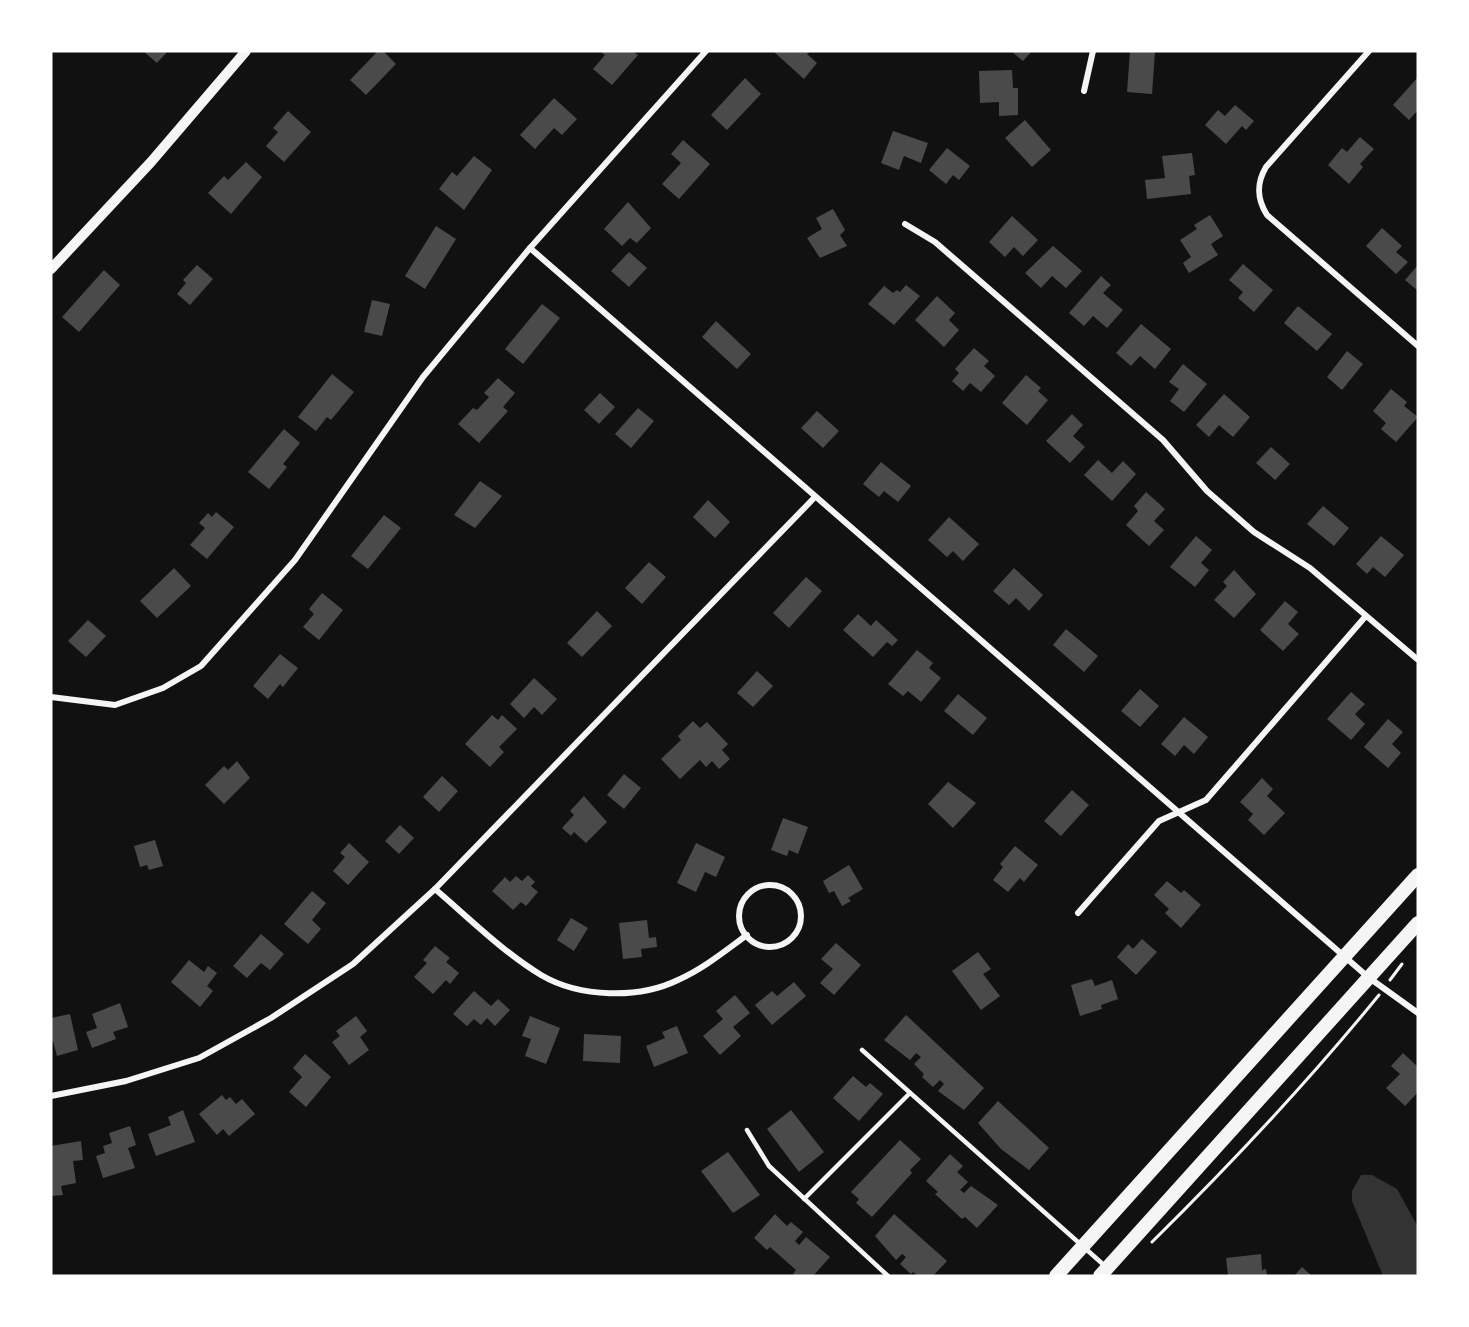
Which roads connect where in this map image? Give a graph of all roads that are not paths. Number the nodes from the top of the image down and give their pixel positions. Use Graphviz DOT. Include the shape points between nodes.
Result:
graph roads {
  1 [pos="246,51"];
  2 [pos="706,51"];
  3 [pos="1093,51"];
  4 [pos="1369,51"];
  5 [pos="1084,91"];
  6 [pos="905,224"];
  7 [pos="530,248"];
  8 [pos="51,269"];
  9 [pos="1418,346"];
  10 [pos="815,497"];
  11 [pos="1365,617"];
  12 [pos="1417,659"];
  13 [pos="51,697"];
  14 [pos="1178,813"];
  15 [pos="1418,875"];
  16 [pos="435,889"];
  17 [pos="1078,913"];
  18 [pos="1418,923"];
  19 [pos="747,935"];
  20 [pos="1345,956"];
  21 [pos="1368,977"];
  22 [pos="1418,1013"];
  23 [pos="862,1050"];
  24 [pos="910,1093"];
  25 [pos="51,1096"];
  26 [pos="747,1130"];
  27 [pos="804,1199"];
  28 [pos="1083,1246"];
  29 [pos="1104,1272"];
  30 [pos="888,1276"];
  31 [pos="1056,1276"];
  1 -- 8 [label="street" via="152,162"];
  2 -- 7 [label="street"];
  3 -- 5 [label="street"];
  4 -- 9 [label="street" via="1266,167 1258,192 1267,215"];
  6 -- 11 [label="street" via="935,242 1163,440 1207,491 1246,525 1310,568"];
  7 -- 10 [label="street"];
  7 -- 13 [label="street" via="423,377 294,560 201,666 163,688 116,705"];
  10 -- 14 [label="street"];
  10 -- 16 [label="street"];
  11 -- 12 [label="street"];
  11 -- 14 [label="street" via="1206,800"];
  14 -- 17 [label="street" via="1159,821"];
  14 -- 20 [label="street"];
  15 -- 20 [label="highway"];
  16 -- 19 [label="street" via="543,976 593,991 622,993 678,981"];
  16 -- 25 [label="street" via="353,964 271,1018 199,1058 126,1081"];
  18 -- 21 [label="highway"];
  19 -- 19 [label="street" via="764,947 785,943 799,927 801,916 795,897 778,886 759,886 750,891 739,908 738,918"];
  20 -- 21 [label="street"];
  20 -- 28 [label="highway"];
  21 -- 22 [label="street"];
  21 -- 29 [label="highway"];
  23 -- 24 [label="lane"];
  24 -- 27 [label="lane"];
  24 -- 28 [label="lane"];
  26 -- 27 [label="lane" via="769,1166"];
  27 -- 30 [label="lane"];
  28 -- 29 [label="lane"];
  28 -- 31 [label="highway"];
}
